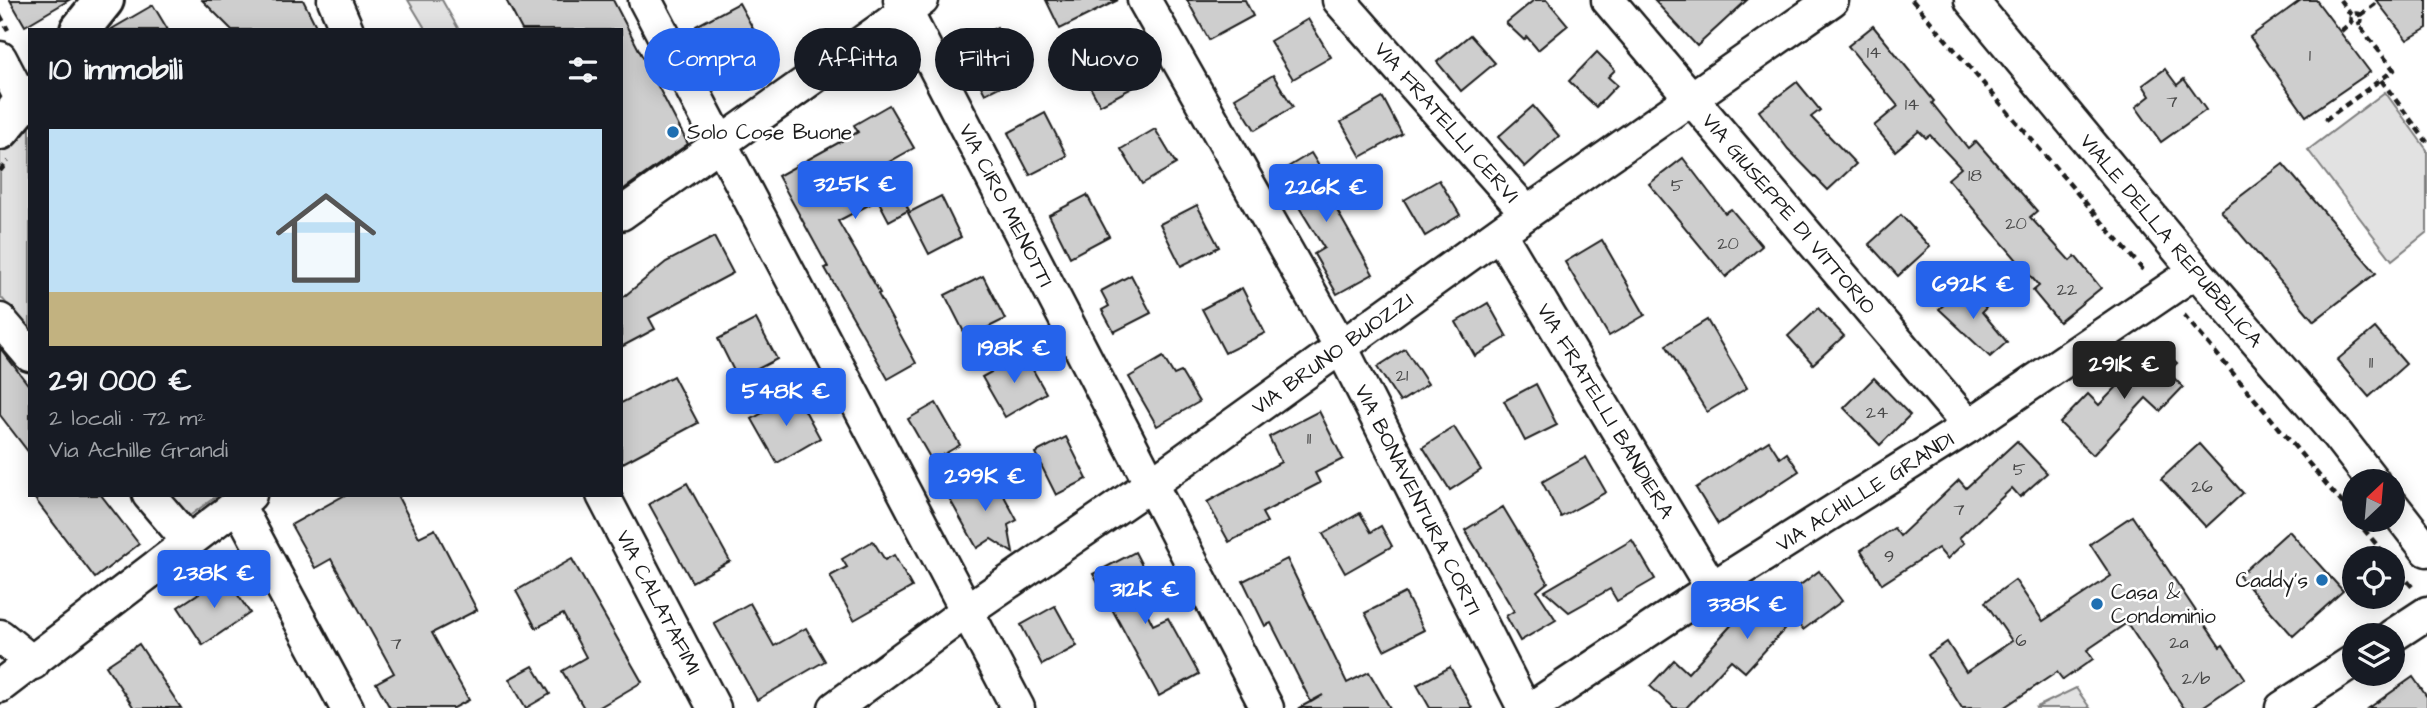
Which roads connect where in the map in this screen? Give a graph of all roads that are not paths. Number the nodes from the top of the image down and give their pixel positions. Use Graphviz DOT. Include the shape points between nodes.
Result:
graph roads {
  1 [pos="104,0"];
  2 [pos="334,0"];
  3 [pos="645,0"];
  4 [pos="1144,0"];
  5 [pos="1339,0"];
  6 [pos="1608,0"];
  7 [pos="1832,0"];
  8 [pos="1971,0"];
  9 [pos="909,4"];
  10 [pos="82,28"];
  11 [pos="346,28"];
  12 [pos="0,58"];
  13 [pos="1691,97"];
  14 [pos="18,109"];
  15 [pos="722,144"];
  16 [pos="623,213"];
  17 [pos="1527,213"];
  18 [pos="1500,234"];
  19 [pos="2196,271"];
  20 [pos="0,320"];
  21 [pos="1341,347"];
  22 [pos="28,353"];
  23 [pos="1969,426"];
  24 [pos="2364,469"];
  25 [pos="1151,484"];
  26 [pos="151,497"];
  27 [pos="604,497"];
  28 [pos="244,500"];
  29 [pos="2405,522"];
  30 [pos="189,542"];
  31 [pos="2427,550"];
  32 [pos="1712,588"];
  33 [pos="968,610"];
  34 [pos="2427,613"];
  35 [pos="2405,627"];
  36 [pos="0,636"];
  37 [pos="33,663"];
  38 [pos="2342,669"];
  39 [pos="0,686"];
  40 [pos="347,708"];
  41 [pos="714,708"];
  42 [pos="835,708"];
  43 [pos="1018,708"];
  44 [pos="1267,708"];
  45 [pos="1524,708"];
  46 [pos="1532,708"];
  47 [pos="2282,708"];
  1 -- 10 [label="street"];
  2 -- 11 [label="street"];
  3 -- 15 [label="street"];
  4 -- 21 [label="street, VIA BONAVENTURA CORTI"];
  5 -- 17 [label="street, VIA FRATELLI CERVI"];
  6 -- 13 [label="street, VIA GIUSEPPE DI VITTORIO"];
  7 -- 13 [label="street, VIA BRUNO BUOZZI"];
  8 -- 19 [label="street, VIALE DELLA REPUBBLICA"];
  9 -- 15 [label="street"];
  9 -- 25 [label="street, VIA CIRO MENOTTI"];
  12 -- 14 [label="street"];
  13 -- 17 [label="street, VIA BRUNO BUOZZI"];
  13 -- 23 [label="street, VIA GIUSEPPE DI VITTORIO"];
  15 -- 16 [label="street"];
  15 -- 33 [label="street"];
  17 -- 18 [label="street, VIA BRUNO BUOZZI"];
  18 -- 21 [label="street, VIA BRUNO BUOZZI"];
  18 -- 32 [label="street, VIA FRATELLI BANDIERA"];
  19 -- 23 [label="street, VIA ACHILLE GRANDI"];
  19 -- 24 [label="street, VIALE DELLA REPUBBLICA"];
  20 -- 22 [label="street"];
  21 -- 25 [label="street, VIA BRUNO BUOZZI"];
  21 -- 45 [label="street, VIA BONAVENTURA CORTI"];
  23 -- 32 [label="street, VIA ACHILLE GRANDI"];
  25 -- 33 [label="street, VIA BRUNO BUOZZI"];
  25 -- 44 [label="street, VIA CIRO MENOTTI"];
  26 -- 30 [label="street"];
  27 -- 41 [label="street, VIA CALATAFIMI"];
  28 -- 30 [label="street"];
  28 -- 40 [label="street"];
  29 -- 31 [label="street"];
  30 -- 37 [label="street"];
  32 -- 46 [label="street, VIA ACHILLE GRANDI"];
  33 -- 42 [label="street, VIA BRUNO BUOZZI"];
  33 -- 43 [label="street"];
  34 -- 35 [label="street"];
  36 -- 37 [label="street"];
  37 -- 39 [label="street"];
  38 -- 47 [label="street"];
}
